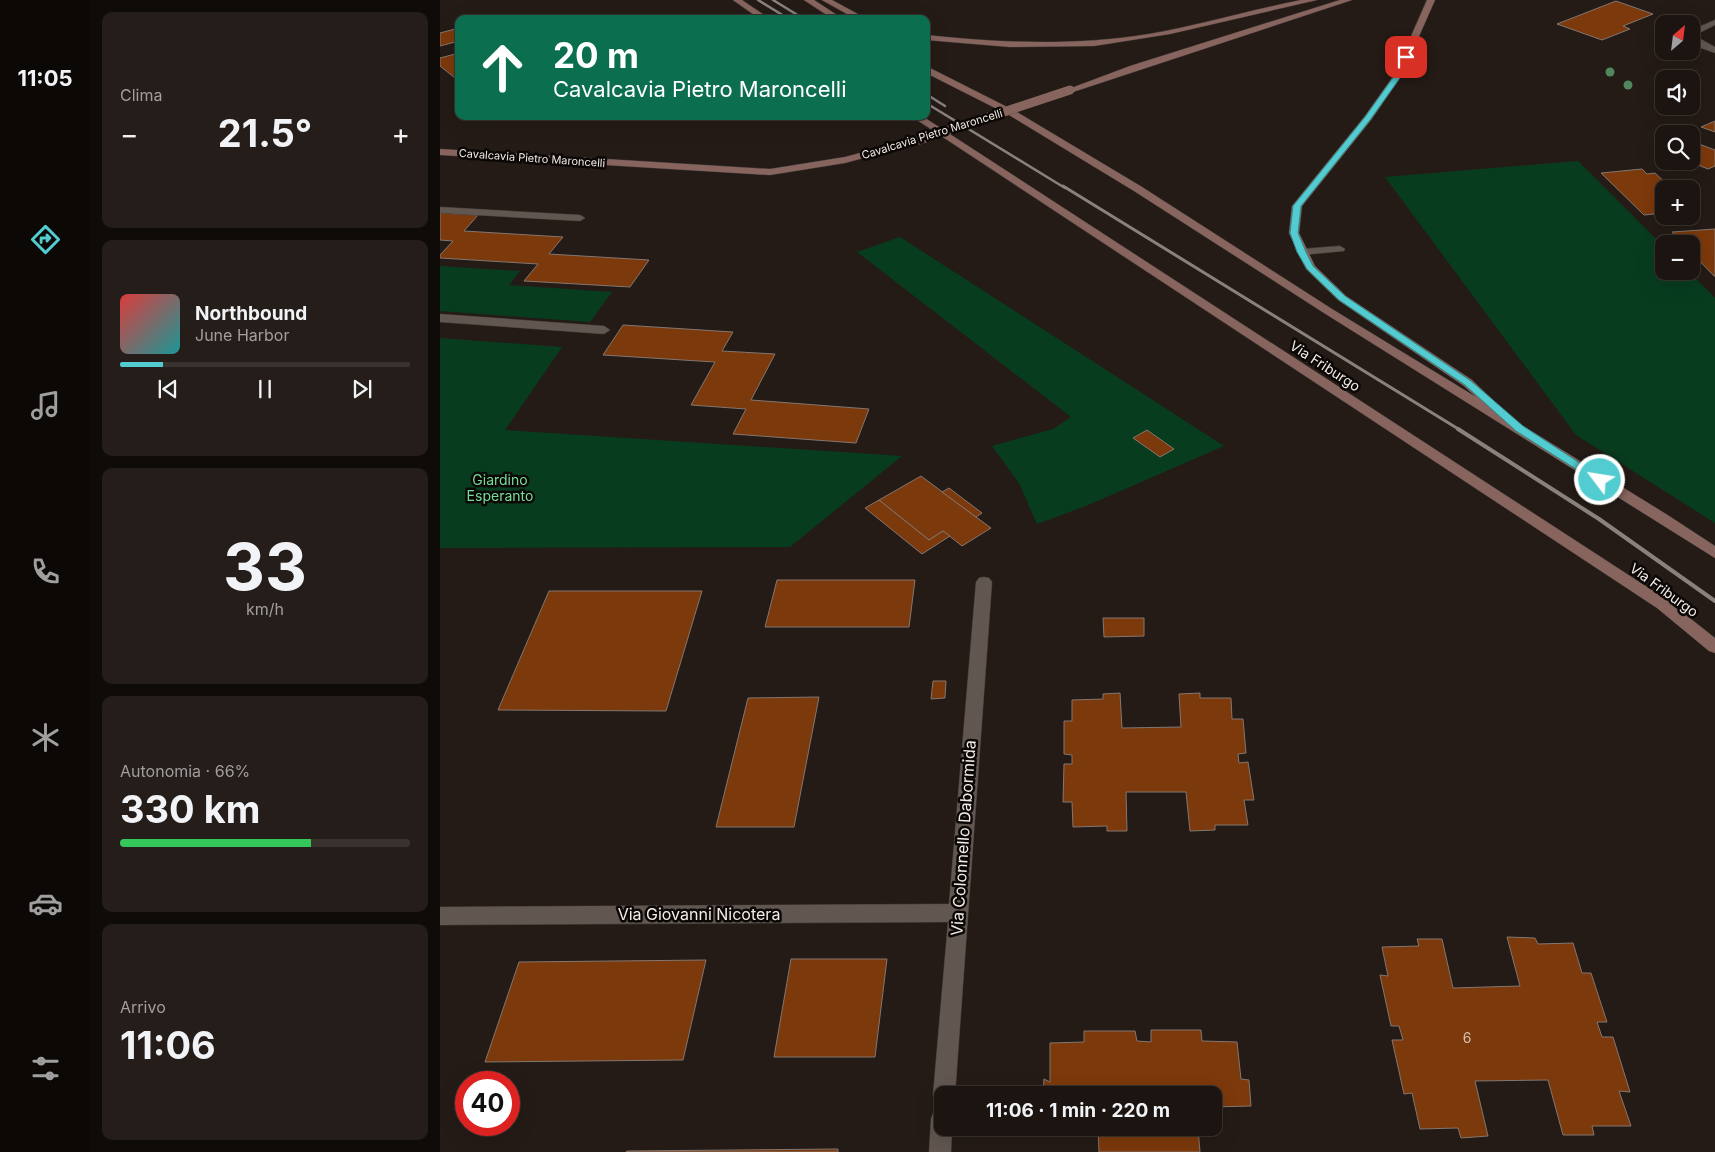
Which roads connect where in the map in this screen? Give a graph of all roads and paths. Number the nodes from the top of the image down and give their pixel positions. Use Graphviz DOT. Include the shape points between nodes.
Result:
graph roads {
  1 [pos="737,0"];
  2 [pos="808,0"];
  3 [pos="826,0"];
  4 [pos="1313,0"];
  5 [pos="1348,0"];
  6 [pos="1431,0"];
  7 [pos="760,15"];
  8 [pos="832,15"];
  9 [pos="855,15"];
  10 [pos="1715,22"];
  11 [pos="930,38"];
  12 [pos="1715,50"];
  13 [pos="930,71"];
  14 [pos="921,120"];
  15 [pos="440,152"];
  16 [pos="440,210"];
  17 [pos="580,218"];
  18 [pos="1340,249"];
  19 [pos="1302,252"];
  20 [pos="440,318"];
  21 [pos="604,330"];
  22 [pos="1519,428"];
  23 [pos="1715,553"];
  24 [pos="984,582"];
  25 [pos="1715,647"];
  26 [pos="957,912"];
  27 [pos="440,916"];
  28 [pos="945,1086"];
  29 [pos="941,1136"];
  30 [pos="940,1152"];
  1 -- 7 [label="main road"];
  2 -- 8 [label="main road"];
  3 -- 9 [label="main road"];
  4 -- 11 [label="main road" via="1148,36 1087,44 1026,46"];
  5 -- 15 [label="main road, Cavalcavia Pietro Maroncelli, bridge" via="919,140 813,167 770,172"];
  6 -- 19 [label="main road" via="1398,75 1297,206 1294,233"];
  10 -- 12 [label="street" via="1695,32 1693,38"];
  13 -- 22 [label="main road" via="1063,143"];
  14 -- 25 [label="main road, Via Friburgo" via="1662,604"];
  16 -- 17 [label="street"];
  18 -- 19 [label="street"];
  19 -- 22 [label="main road" via="1310,267 1342,298 1468,383"];
  20 -- 21 [label="street"];
  22 -- 23 [label="main road"];
  24 -- 26 [label="street, Via Colonnello Dabormida"];
  26 -- 27 [label="street, Via Giovanni Nicotera"];
  26 -- 28 [label="street, Via Colonnello Dabormida"];
  29 -- 30 [label="street"];
}
